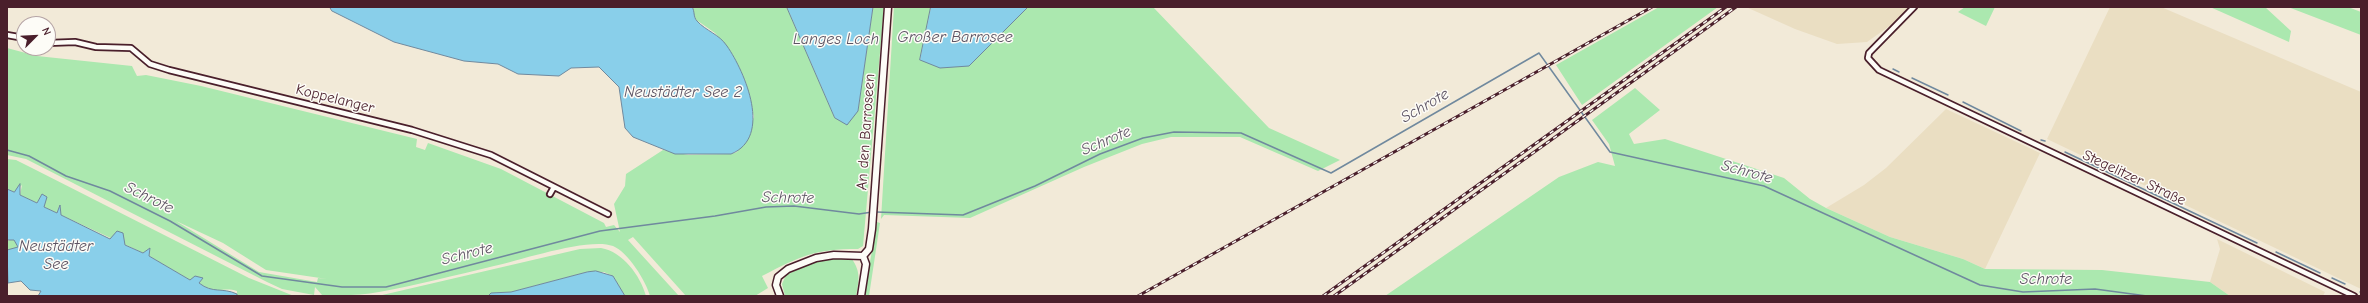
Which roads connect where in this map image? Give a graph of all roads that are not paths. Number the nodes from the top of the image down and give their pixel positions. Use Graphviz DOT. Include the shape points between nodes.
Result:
graph roads {
  1 [pos="888,7"];
  2 [pos="1914,7"];
  3 [pos="56,42"];
  4 [pos="554,187"];
  5 [pos="550,194"];
  6 [pos="608,214"];
  7 [pos="863,256"];
  8 [pos="780,296"];
  9 [pos="861,296"];
  10 [pos="2354,296"];
  1 -- 7 [label="street, An den Barroseen" via="873,216 869,249"];
  2 -- 10 [label="street, Stegelitzer Straße" via="1868,55 1874,66"];
  3 -- 4 [label="street, Koppelanger" via="131,48 156,66 412,130 484,152 510,162"];
  4 -- 5 [label="street"];
  4 -- 6 [label="street, Koppelanger"];
  7 -- 8 [label="street" via="820,257 793,267 778,278 776,286"];
  7 -- 9 [label="street" via="866,264"];
}
